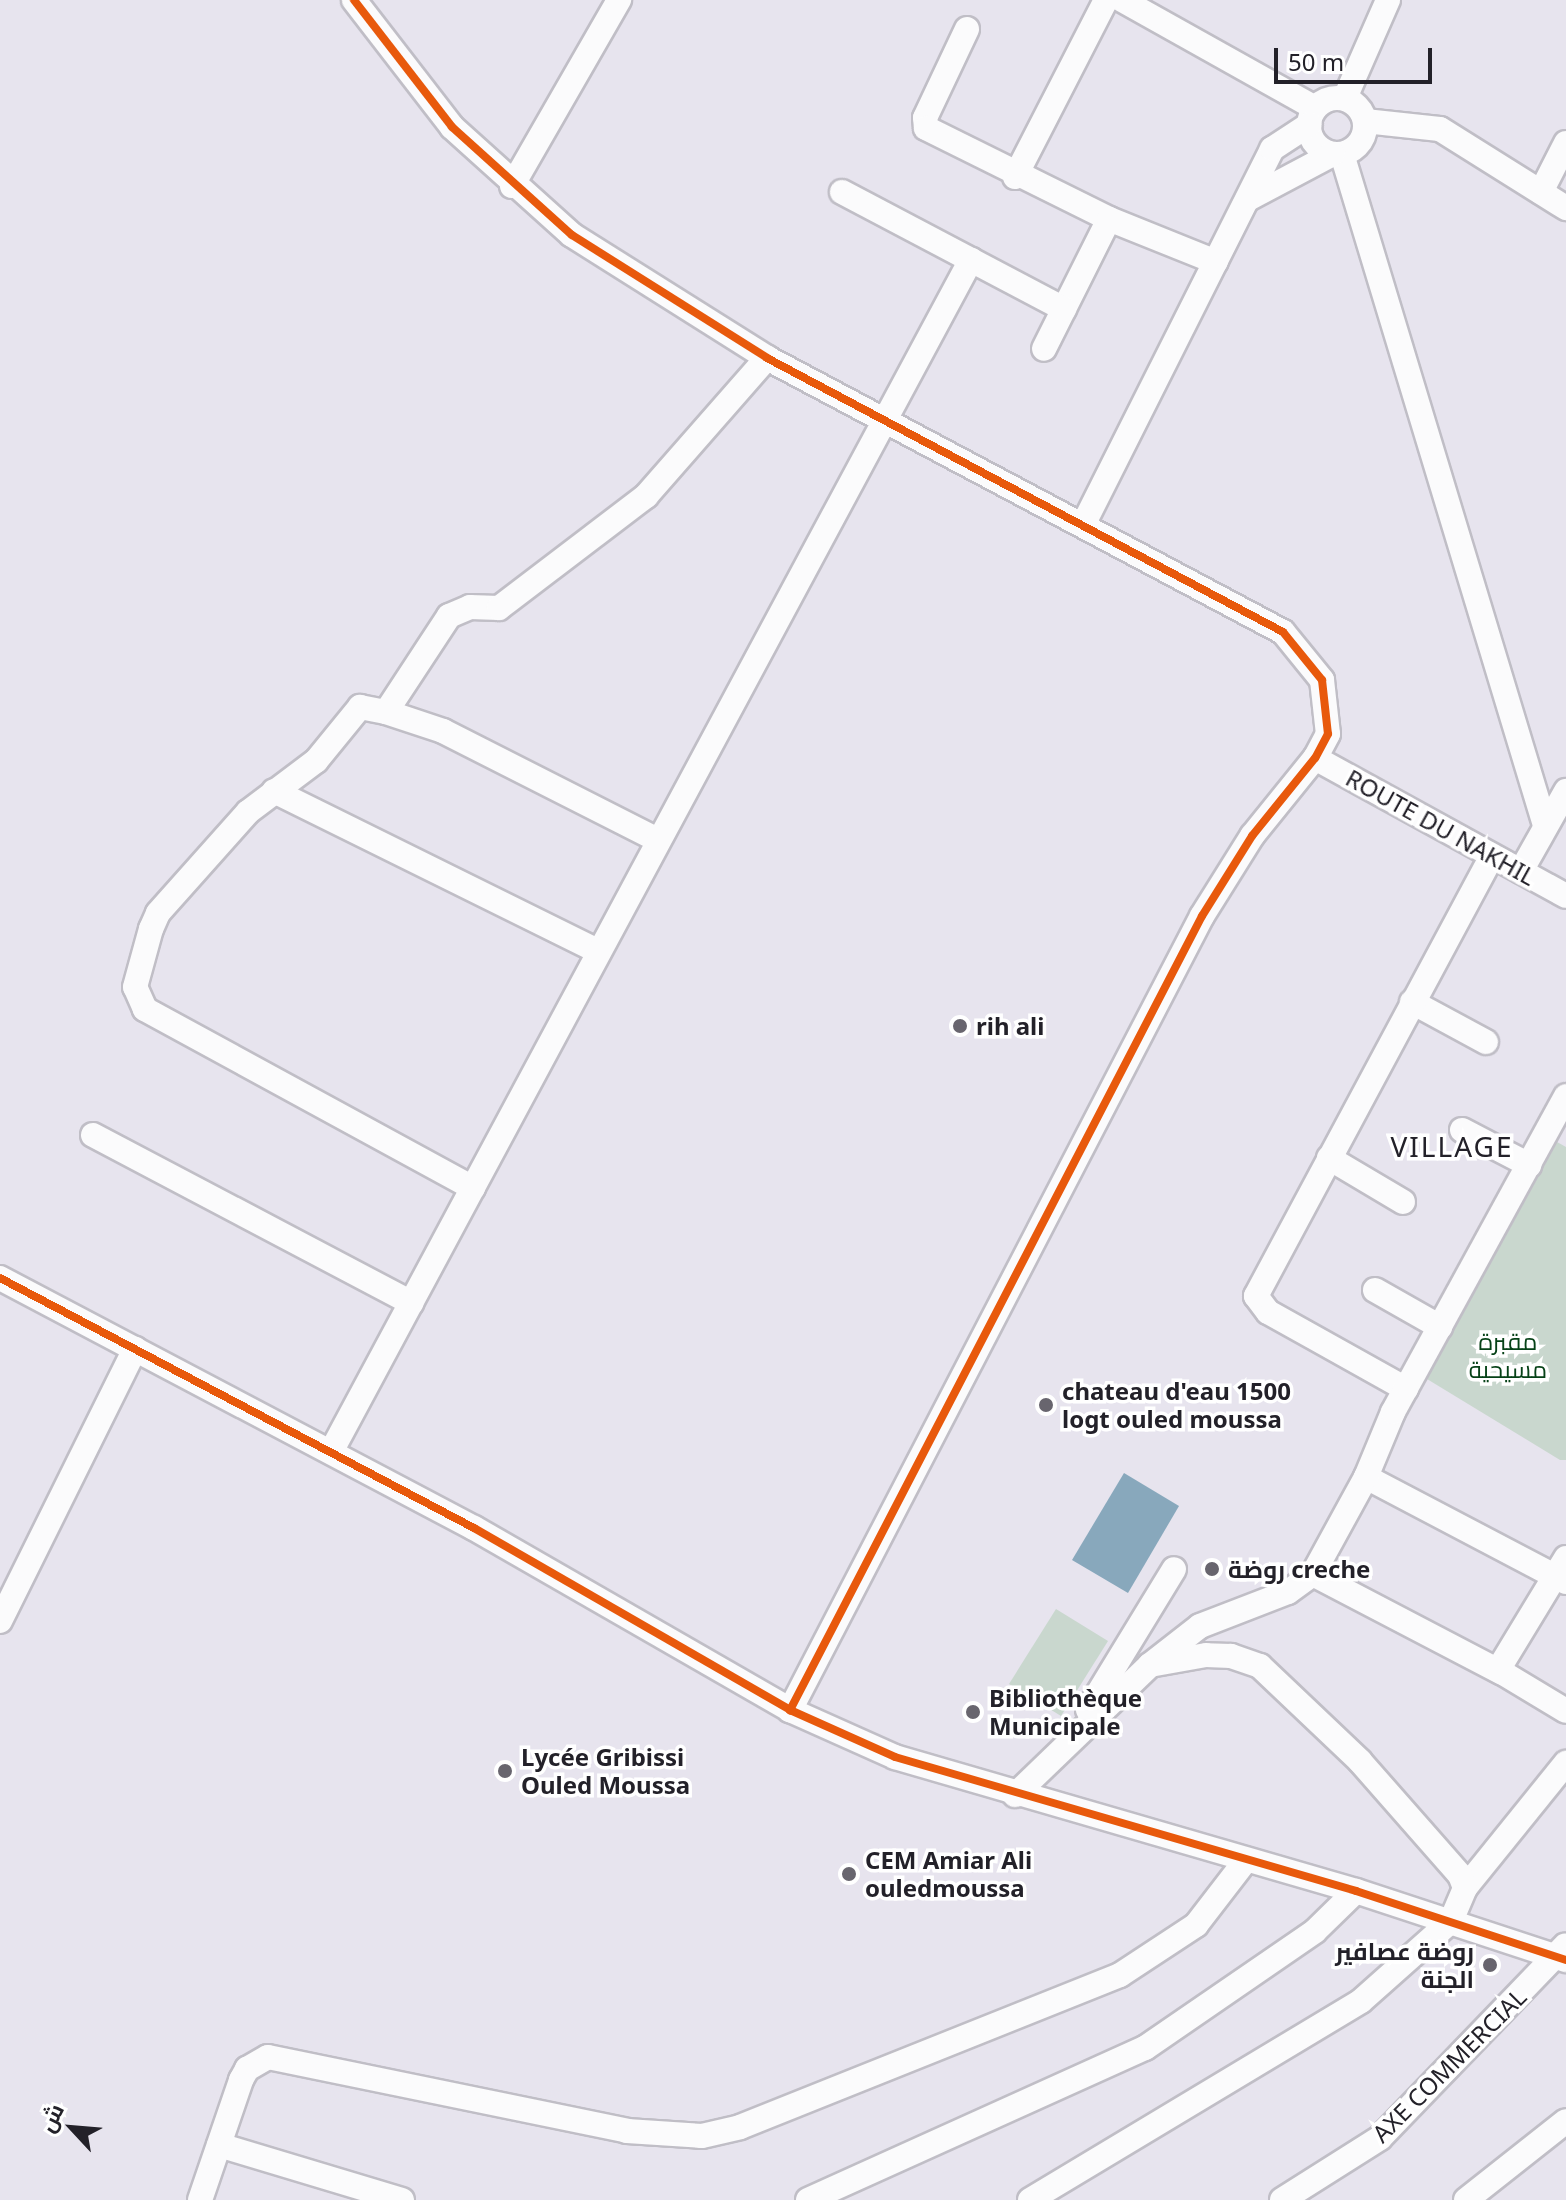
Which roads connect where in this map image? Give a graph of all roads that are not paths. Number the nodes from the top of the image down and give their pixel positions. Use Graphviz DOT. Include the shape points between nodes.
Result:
graph roads {
  1 [pos="354,0"];
  2 [pos="619,0"];
  3 [pos="1106,0"];
  4 [pos="1122,0"];
  5 [pos="1388,0"];
  6 [pos="967,29"];
  7 [pos="1345,98"];
  8 [pos="1312,116"];
  9 [pos="1365,121"];
  10 [pos="1566,143"];
  11 [pos="1337,154"];
  12 [pos="1015,177"];
  13 [pos="512,186"];
  14 [pos="842,192"];
  15 [pos="1541,192"];
  16 [pos="1248,199"];
  17 [pos="1566,208"];
  18 [pos="1109,219"];
  19 [pos="971,260"];
  20 [pos="1216,262"];
  21 [pos="1064,309"];
  22 [pos="1044,349"];
  23 [pos="767,358"];
  24 [pos="888,420"];
  25 [pos="1084,523"];
  26 [pos="386,712"];
  27 [pos="1315,758"];
  28 [pos="274,791"];
  29 [pos="1566,791"];
  30 [pos="1545,825"];
  31 [pos="656,839"];
  32 [pos="1492,856"];
  33 [pos="1521,871"];
  34 [pos="1566,896"];
  35 [pos="598,951"];
  36 [pos="1412,1002"];
  37 [pos="1486,1042"];
  38 [pos="1566,1096"];
  39 [pos="1462,1130"];
  40 [pos="93,1135"];
  41 [pos="1329,1158"];
  42 [pos="1529,1165"];
  43 [pos="473,1188"];
  44 [pos="1403,1202"];
  45 [pos="0,1278"];
  46 [pos="1375,1290"];
  47 [pos="411,1303"];
  48 [pos="1440,1327"];
  49 [pos="135,1349"];
  50 [pos="1406,1389"];
  51 [pos="332,1450"];
  52 [pos="1366,1477"];
  53 [pos="1174,1569"];
  54 [pos="1563,1572"];
  55 [pos="1313,1574"];
  56 [pos="0,1621"];
  57 [pos="1150,1665"];
  58 [pos="1502,1673"];
  59 [pos="790,1710"];
  60 [pos="1566,1711"];
  61 [pos="1078,1730"];
  62 [pos="1566,1763"];
  63 [pos="1015,1795"];
  64 [pos="1246,1860"];
  65 [pos="1465,1888"];
  66 [pos="1356,1891"];
  67 [pos="1451,1921"];
  68 [pos="1563,1953"];
  69 [pos="1566,2121"];
  70 [pos="219,2145"];
  71 [pos="200,2200"];
  72 [pos="402,2200"];
  73 [pos="808,2200"];
  74 [pos="1030,2200"];
  75 [pos="1282,2200"];
  76 [pos="1466,2200"];
  1 -- 13 [label="street" via="452,127"];
  2 -- 13 [label="street"];
  3 -- 12 [label="street"];
  4 -- 8 [label="street"];
  5 -- 7 [label="street"];
  6 -- 12 [label="street" via="925,118 926,128"];
  7 -- 8 [label="street" via="1329,99"];
  7 -- 9 [label="street" via="1359,107"];
  8 -- 11 [label="street" via="1313,141"];
  8 -- 16 [label="street" via="1272,149"];
  9 -- 11 [label="street" via="1363,139"];
  9 -- 15 [label="street" via="1440,129"];
  10 -- 15 [label="street"];
  11 -- 16 [label="street"];
  11 -- 30 [label="street"];
  12 -- 18 [label="street"];
  13 -- 23 [label="street" via="572,235"];
  14 -- 19 [label="street"];
  15 -- 17 [label="street"];
  16 -- 20 [label="street"];
  18 -- 20 [label="street"];
  18 -- 21 [label="street"];
  19 -- 21 [label="street"];
  19 -- 24 [label="street"];
  20 -- 25 [label="street"];
  21 -- 22 [label="street"];
  23 -- 24 [label="street"];
  23 -- 26 [label="street" via="646,496 499,608 470,607 449,616"];
  24 -- 25 [label="street"];
  24 -- 31 [label="street"];
  25 -- 27 [label="street" via="1283,632 1298,646 1322,680 1328,708 1328,734"];
  26 -- 28 [label="street" via="360,707 316,761"];
  26 -- 31 [label="street" via="443,731"];
  27 -- 32 [label="street, ROUTE DU NAKHIL"];
  27 -- 59 [label="street" via="1252,836 1202,916"];
  28 -- 35 [label="street"];
  28 -- 43 [label="street" via="240,820 158,913 135,987 145,1009"];
  29 -- 30 [label="street"];
  30 -- 33 [label="street"];
  31 -- 35 [label="street"];
  32 -- 33 [label="street, ROUTE DU NAKHIL"];
  32 -- 36 [label="street"];
  33 -- 34 [label="street, ROUTE DU NAKHIL"];
  35 -- 43 [label="street"];
  36 -- 37 [label="street"];
  36 -- 41 [label="street"];
  38 -- 42 [label="street"];
  39 -- 42 [label="street"];
  40 -- 47 [label="street"];
  41 -- 44 [label="street"];
  41 -- 50 [label="street" via="1258,1283 1256,1296 1268,1312"];
  42 -- 48 [label="street"];
  43 -- 47 [label="street"];
  45 -- 49 [label="street"];
  46 -- 48 [label="street"];
  47 -- 51 [label="street"];
  48 -- 50 [label="street"];
  49 -- 51 [label="street"];
  49 -- 56 [label="street"];
  50 -- 52 [label="street"];
  51 -- 59 [label="street"];
  52 -- 54 [label="street"];
  52 -- 55 [label="street"];
  53 -- 61 [label="street"];
  54 -- 58 [label="street" via="1498,1670"];
  55 -- 57 [label="street" via="1288,1592 1200,1626"];
  55 -- 58 [label="street"];
  57 -- 61 [label="street"];
  57 -- 65 [label="street" via="1206,1655 1231,1656 1260,1666 1360,1761 1460,1875"];
  58 -- 60 [label="street"];
  59 -- 63 [label="street" via="895,1757"];
  61 -- 63 [label="street"];
  62 -- 65 [label="street"];
  63 -- 64 [label="street"];
  64 -- 66 [label="street"];
  64 -- 70 [label="street" via="1196,1925 1131,1969 740,2127 702,2136 639,2133 268,2057 247,2069"];
  65 -- 67 [label="street"];
  66 -- 67 [label="street"];
  66 -- 73 [label="street" via="1315,1931 1145,2048"];
  67 -- 68 [label="street"];
  67 -- 74 [label="street" via="1361,2001"];
  68 -- 75 [label="street, AXE COMMERCIAL" via="1380,2138"];
  69 -- 76 [label="street"];
  70 -- 71 [label="street"];
  70 -- 72 [label="street"];
}
